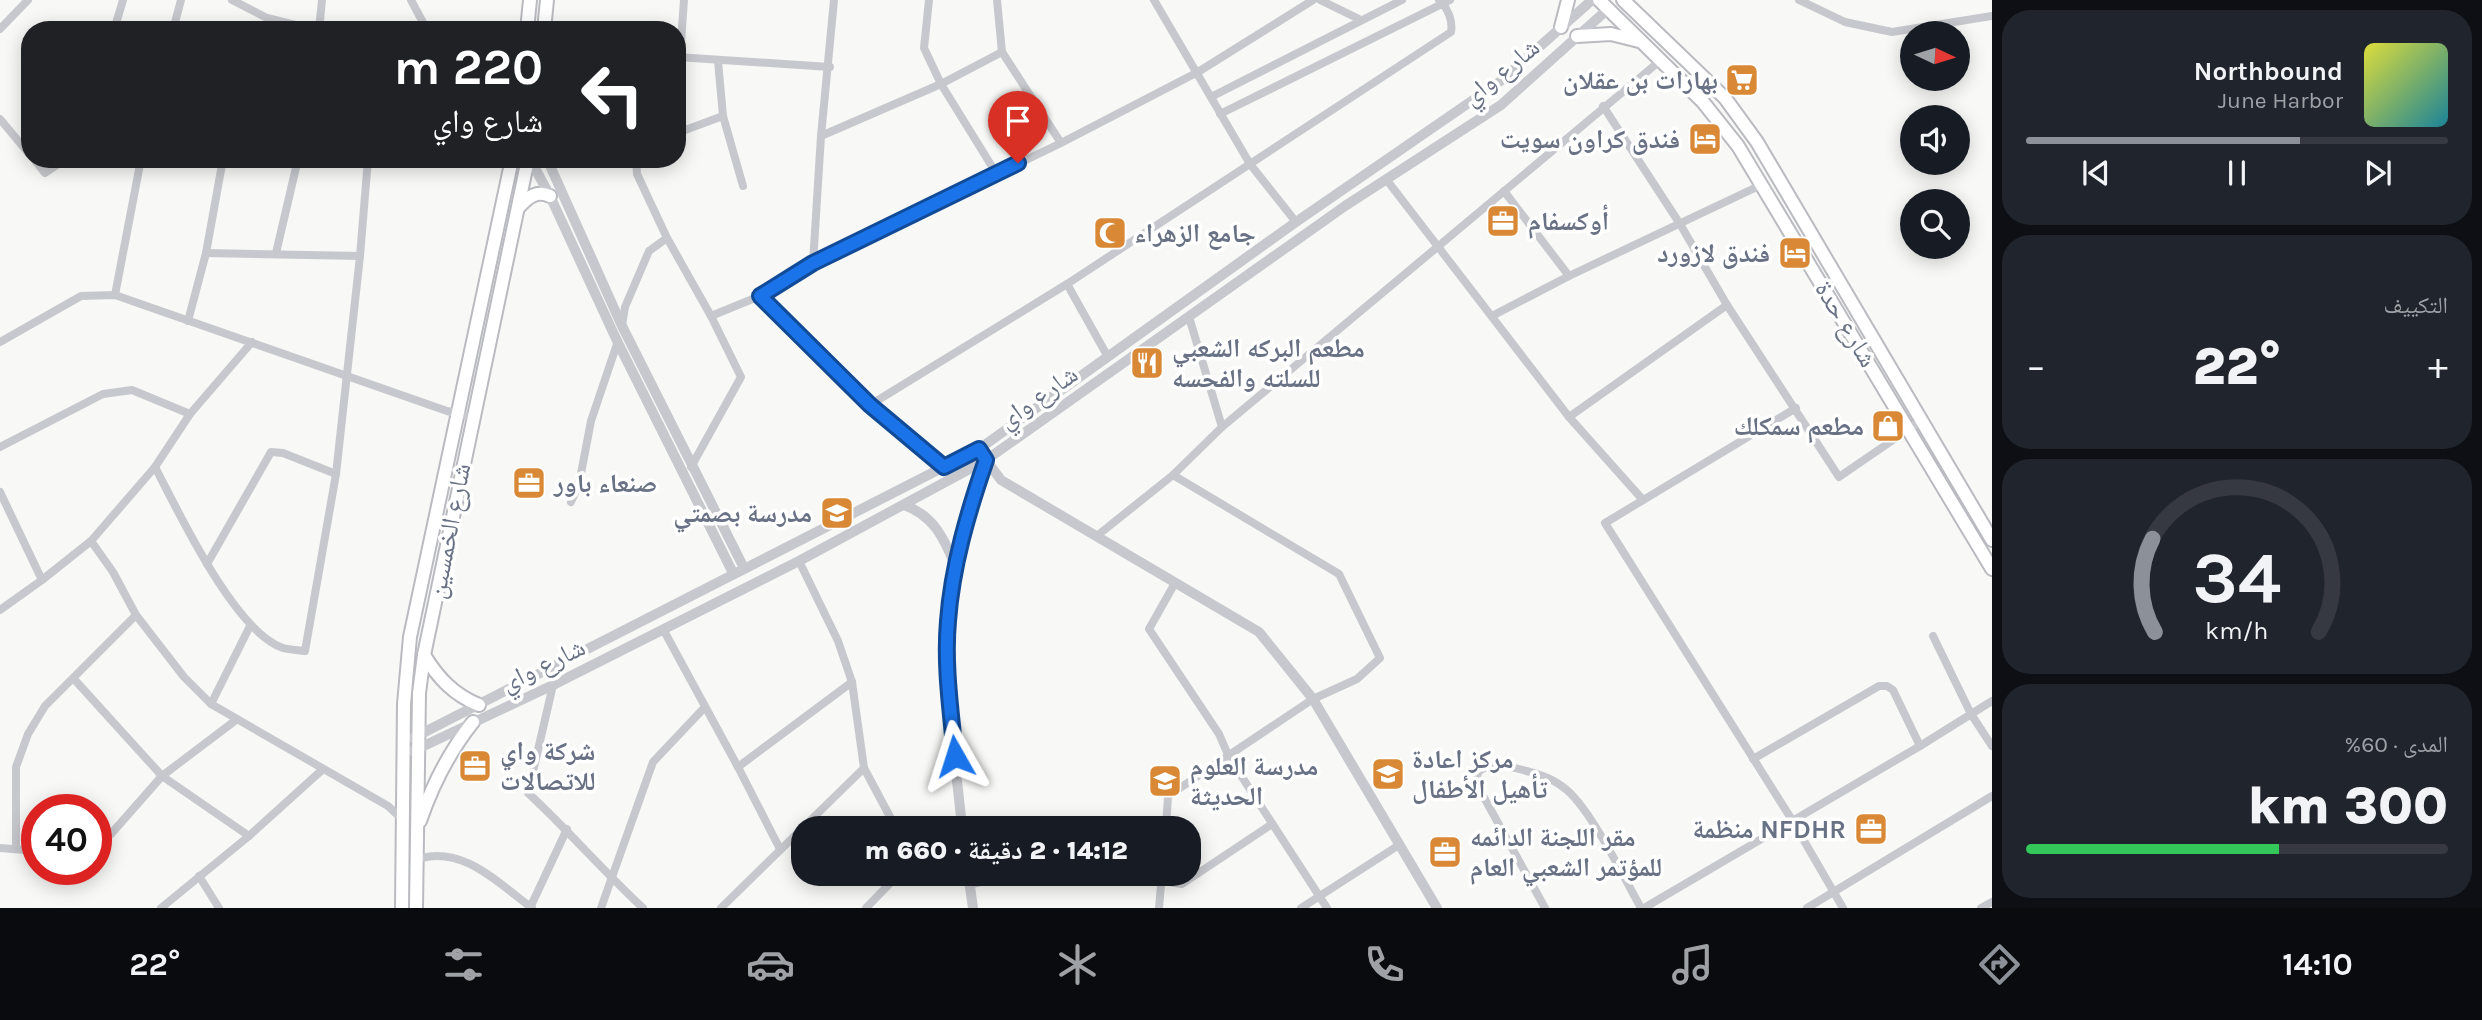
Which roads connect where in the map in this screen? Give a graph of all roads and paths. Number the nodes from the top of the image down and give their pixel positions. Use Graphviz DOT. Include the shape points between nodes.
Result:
graph roads {
  1 [pos="28,0"];
  2 [pos="123,0"];
  3 [pos="181,0"];
  4 [pos="232,0"];
  5 [pos="322,0"];
  6 [pos="411,0"];
  7 [pos="530,0"];
  8 [pos="547,0"];
  9 [pos="684,0"];
  10 [pos="834,0"];
  11 [pos="929,0"];
  12 [pos="997,0"];
  13 [pos="1154,0"];
  14 [pos="1313,0"];
  15 [pos="1321,0"];
  16 [pos="1402,0"];
  17 [pos="1568,0"];
  18 [pos="1592,0"];
  19 [pos="1623,0"];
  20 [pos="1799,0"];
  21 [pos="1444,1"];
  22 [pos="1603,4"];
  23 [pos="1992,16"];
  24 [pos="1361,20"];
  25 [pos="117,21"];
  26 [pos="175,21"];
  27 [pos="280,21"];
  28 [pos="318,21"];
  29 [pos="422,21"];
  30 [pos="528,21"];
  31 [pos="545,21"];
  32 [pos="682,21"];
  33 [pos="1561,27"];
  34 [pos="0,29"];
  35 [pos="1577,36"];
  36 [pos="1643,43"];
  37 [pos="1313,46"];
  38 [pos="1671,48"];
  39 [pos="1002,52"];
  40 [pos="686,58"];
  41 [pos="1661,60"];
  42 [pos="718,61"];
  43 [pos="1324,62"];
  44 [pos="830,67"];
  45 [pos="1198,72"];
  46 [pos="941,84"];
  47 [pos="1212,97"];
  48 [pos="1603,106"];
  49 [pos="1220,114"];
  50 [pos="723,116"];
  51 [pos="0,119"];
  52 [pos="686,130"];
  53 [pos="821,136"];
  54 [pos="1061,143"];
  55 [pos="21,144"];
  56 [pos="1250,164"];
  57 [pos="139,168"];
  58 [pos="221,168"];
  59 [pos="296,168"];
  60 [pos="368,168"];
  61 [pos="510,168"];
  62 [pos="527,168"];
  63 [pos="534,168"];
  64 [pos="551,168"];
  65 [pos="637,168"];
  66 [pos="996,173"];
  67 [pos="1386,179"];
  68 [pos="1761,184"];
  69 [pos="743,186"];
  70 [pos="1504,191"];
  71 [pos="1336,194"];
  72 [pos="550,197"];
  73 [pos="1345,206"];
  74 [pos="519,207"];
  75 [pos="1296,222"];
  76 [pos="1681,224"];
  77 [pos="667,238"];
  78 [pos="1437,246"];
  79 [pos="206,253"];
  80 [pos="276,253"];
  81 [pos="360,256"];
  82 [pos="813,263"];
  83 [pos="1569,276"];
  84 [pos="1067,284"];
  85 [pos="114,295"];
  86 [pos="760,296"];
  87 [pos="1727,305"];
  88 [pos="711,316"];
  89 [pos="1492,316"];
  90 [pos="1189,317"];
  91 [pos="188,321"];
  92 [pos="622,326"];
  93 [pos="0,342"];
  94 [pos="252,342"];
  95 [pos="618,342"];
  96 [pos="1108,356"];
  97 [pos="348,377"];
  98 [pos="870,405"];
  99 [pos="1796,408"];
  100 [pos="190,414"];
  101 [pos="457,415"];
  102 [pos="472,417"];
  103 [pos="1569,417"];
  104 [pos="1922,420"];
  105 [pos="1222,427"];
  106 [pos="1909,428"];
  107 [pos="0,447"];
  108 [pos="979,449"];
  109 [pos="986,460"];
  110 [pos="155,467"];
  111 [pos="691,467"];
  112 [pos="944,467"];
  113 [pos="336,474"];
  114 [pos="1172,475"];
  115 [pos="0,492"];
  116 [pos="1643,500"];
  117 [pos="571,502"];
  118 [pos="904,505"];
  119 [pos="1098,535"];
  120 [pos="1992,540"];
  121 [pos="90,541"];
  122 [pos="799,561"];
  123 [pos="207,564"];
  124 [pos="955,565"];
  125 [pos="744,568"];
  126 [pos="1992,569"];
  127 [pos="733,573"];
  128 [pos="43,580"];
  129 [pos="1175,583"];
  130 [pos="0,610"];
  131 [pos="136,615"];
  132 [pos="250,626"];
  133 [pos="663,629"];
  134 [pos="1933,636"];
  135 [pos="604,640"];
  136 [pos="611,654"];
  137 [pos="424,655"];
  138 [pos="74,679"];
  139 [pos="852,682"];
  140 [pos="553,685"];
  141 [pos="1313,699"];
  142 [pos="1992,701"];
  143 [pos="211,704"];
  144 [pos="480,705"];
  145 [pos="705,707"];
  146 [pos="1971,714"];
  147 [pos="236,720"];
  148 [pos="473,722"];
  149 [pos="419,741"];
  150 [pos="1920,746"];
  151 [pos="1992,746"];
  152 [pos="403,750"];
  153 [pos="1229,757"];
  154 [pos="1753,759"];
  155 [pos="738,767"];
  156 [pos="864,768"];
  157 [pos="322,769"];
  158 [pos="162,776"];
  159 [pos="1992,796"];
  160 [pos="890,816"];
  161 [pos="961,816"];
  162 [pos="1167,816"];
  163 [pos="402,819"];
  164 [pos="1792,820"];
  165 [pos="1272,824"];
  166 [pos="567,829"];
  167 [pos="416,831"];
  168 [pos="112,833"];
  169 [pos="249,836"];
  170 [pos="1399,845"];
  171 [pos="0,848"];
  172 [pos="16,849"];
  173 [pos="21,849"];
  174 [pos="780,849"];
  175 [pos="416,859"];
  176 [pos="1201,874"];
  177 [pos="199,876"];
  178 [pos="612,879"];
  179 [pos="887,886"];
  180 [pos="970,886"];
  181 [pos="1160,886"];
  182 [pos="1833,892"];
  183 [pos="1319,896"];
  184 [pos="1992,902"];
  185 [pos="161,908"];
  186 [pos="219,908"];
  187 [pos="401,908"];
  188 [pos="416,908"];
  189 [pos="531,908"];
  190 [pos="601,908"];
  191 [pos="643,908"];
  192 [pos="721,908"];
  193 [pos="866,908"];
  194 [pos="973,908"];
  195 [pos="1159,908"];
  196 [pos="1301,908"];
  197 [pos="1327,908"];
  198 [pos="1437,908"];
  199 [pos="1545,908"];
  200 [pos="1643,908"];
  201 [pos="1807,908"];
  202 [pos="1843,908"];
  203 [pos="1981,908"];
  1 -- 34 [label="street"];
  2 -- 25 [label="street"];
  3 -- 26 [label="street"];
  4 -- 27 [label="street"];
  5 -- 28 [label="street"];
  6 -- 29 [label="street"];
  7 -- 30 [label="main road"];
  8 -- 31 [label="main road"];
  9 -- 32 [label="street"];
  10 -- 44 [label="street"];
  11 -- 46 [label="street" via="924,48"];
  12 -- 39 [label="street"];
  13 -- 45 [label="street"];
  14 -- 45 [label="street"];
  15 -- 24 [label="street"];
  16 -- 24 [label="street"];
  17 -- 33 [label="main road"];
  18 -- 33 [label="street, شارع واي"];
  19 -- 38 [label="main road, شارع حدة"];
  20 -- 23 [label="street" via="1845,22 1892,33"];
  21 -- 43 [label="street"];
  21 -- 56 [label="street" via="1453,24 1451,32"];
  22 -- 35 [label="street, شارع واي"];
  22 -- 36 [label="main road, شارع حدة"];
  24 -- 37 [label="street"];
  33 -- 71 [label="street, شارع واي" via="1502,80"];
  35 -- 36 [label="main road" via="1611,34"];
  35 -- 67 [label="street, شارع واي" via="1501,105"];
  36 -- 41 [label="main road, شارع حدة"];
  37 -- 43 [label="street"];
  37 -- 47 [label="street"];
  38 -- 41 [label="main road"];
  38 -- 104 [label="main road, شارع حدة" via="1725,98 1756,142"];
  39 -- 46 [label="street"];
  39 -- 54 [label="street"];
  40 -- 42 [label="street"];
  41 -- 48 [label="street"];
  41 -- 68 [label="main road, شارع حدة" via="1703,102"];
  42 -- 44 [label="street"];
  42 -- 50 [label="street"];
  43 -- 49 [label="street"];
  44 -- 53 [label="street"];
  45 -- 47 [label="street"];
  45 -- 54 [label="street"];
  46 -- 53 [label="street"];
  46 -- 66 [label="street"];
  47 -- 49 [label="street"];
  48 -- 70 [label="street"];
  48 -- 76 [label="street"];
  49 -- 56 [label="street"];
  50 -- 52 [label="street"];
  50 -- 69 [label="street"];
  51 -- 55 [label="street"];
  53 -- 82 [label="street"];
  54 -- 66 [label="street"];
  56 -- 75 [label="street"];
  56 -- 84 [label="street"];
  57 -- 85 [label="street"];
  58 -- 79 [label="street"];
  59 -- 80 [label="street"];
  60 -- 81 [label="street"];
  61 -- 101 [label="main road, شارع الخمسين"];
  62 -- 74 [label="main road, شارع الخمسين"];
  63 -- 72 [label="street"];
  64 -- 92 [label="street"];
  65 -- 77 [label="street"];
  66 -- 82 [label="street"];
  67 -- 73 [label="street, شارع واي"];
  67 -- 78 [label="street"];
  68 -- 76 [label="street"];
  68 -- 106 [label="main road, شارع حدة"];
  70 -- 78 [label="street"];
  70 -- 83 [label="street"];
  71 -- 73 [label="street"];
  71 -- 75 [label="street, شارع واي"];
  72 -- 74 [label="main road" via="536,194"];
  72 -- 95 [label="street"];
  73 -- 90 [label="street, شارع واي"];
  74 -- 102 [label="main road, شارع الخمسين"];
  75 -- 96 [label="street, شارع واي"];
  76 -- 83 [label="street"];
  76 -- 87 [label="street"];
  77 -- 88 [label="street"];
  77 -- 92 [label="street" via="649,251 625,307"];
  78 -- 89 [label="street"];
  78 -- 105 [label="street"];
  79 -- 80 [label="street"];
  79 -- 91 [label="street"];
  80 -- 81 [label="street"];
  81 -- 97 [label="street"];
  82 -- 86 [label="street"];
  83 -- 89 [label="street"];
  84 -- 96 [label="street"];
  84 -- 98 [label="street"];
  85 -- 91 [label="street"];
  85 -- 93 [label="street" via="81,296"];
  86 -- 88 [label="street"];
  86 -- 98 [label="street"];
  87 -- 99 [label="street"];
  87 -- 103 [label="street"];
  88 -- 111 [label="street" via="741,377"];
  89 -- 103 [label="street"];
  90 -- 105 [label="street"];
  90 -- 109 [label="street, شارع واي"];
  91 -- 94 [label="street"];
  92 -- 95 [label="street"];
  92 -- 111 [label="street"];
  94 -- 97 [label="street"];
  94 -- 100 [label="street"];
  95 -- 117 [label="street" via="590,421 579,485"];
  95 -- 127 [label="street"];
  96 -- 108 [label="street, شارع واي"];
  97 -- 101 [label="street"];
  97 -- 113 [label="street"];
  98 -- 112 [label="street"];
  99 -- 106 [label="street" via="1839,477"];
  99 -- 116 [label="street"];
  100 -- 107 [label="street" via="132,390 103,394"];
  100 -- 110 [label="street"];
  101 -- 102 [label="street"];
  101 -- 152 [label="main road, شارع الخمسين" via="410,637"];
  102 -- 137 [label="main road, شارع الخمسين"];
  103 -- 116 [label="street"];
  104 -- 106 [label="street"];
  104 -- 120 [label="main road, شارع حدة"];
  105 -- 114 [label="street"];
  106 -- 126 [label="main road, شارع حدة"];
  108 -- 109 [label="street"];
  108 -- 112 [label="street, شارع واي"];
  109 -- 118 [label="street, شارع واي"];
  109 -- 119 [label="street" via="1001,480"];
  109 -- 124 [label="street"];
  110 -- 121 [label="street"];
  110 -- 123 [label="street"];
  111 -- 125 [label="street"];
  112 -- 125 [label="street, شارع واي"];
  113 -- 123 [label="street" via="283,453 271,453"];
  113 -- 132 [label="street" via="305,650 283,648"];
  114 -- 119 [label="street"];
  114 -- 141 [label="street" via="1339,574 1380,658 1357,679"];
  115 -- 128 [label="street"];
  116 -- 154 [label="street" via="1605,523"];
  118 -- 122 [label="street, شارع واي"];
  118 -- 124 [label="street" via="919,510 934,526"];
  119 -- 129 [label="street"];
  121 -- 128 [label="street"];
  121 -- 131 [label="street"];
  122 -- 133 [label="street, شارع واي"];
  122 -- 139 [label="street" via="838,641"];
  123 -- 132 [label="street"];
  124 -- 161 [label="street" via="947,622 948,684"];
  125 -- 127 [label="street, شارع واي"];
  127 -- 135 [label="street, شارع واي"];
  128 -- 130 [label="street"];
  129 -- 141 [label="street" via="1259,632"];
  129 -- 153 [label="street" via="1149,629 1219,734"];
  131 -- 138 [label="street"];
  131 -- 143 [label="street"];
  132 -- 143 [label="street"];
  133 -- 136 [label="street, شارع واي"];
  133 -- 145 [label="street"];
  134 -- 146 [label="street"];
  135 -- 136 [label="street"];
  135 -- 144 [label="street, شارع واي"];
  136 -- 140 [label="street, شارع واي"];
  137 -- 144 [label="main road" via="448,686"];
  137 -- 149 [label="main road, شارع الخمسين"];
  138 -- 158 [label="street"];
  138 -- 172 [label="street" via="45,706 16,767"];
  139 -- 155 [label="street"];
  139 -- 156 [label="street"];
  140 -- 148 [label="street, شارع واي"];
  140 -- 166 [label="street" via="528,793"];
  141 -- 153 [label="street"];
  141 -- 170 [label="street"];
  142 -- 146 [label="street"];
  143 -- 147 [label="street"];
  144 -- 149 [label="street, شارع واي"];
  145 -- 155 [label="street"];
  145 -- 178 [label="street" via="653,762"];
  146 -- 150 [label="street"];
  146 -- 151 [label="street"];
  147 -- 157 [label="street"];
  147 -- 158 [label="street"];
  148 -- 149 [label="street, شارع واي"];
  148 -- 167 [label="main road" via="438,773"];
  149 -- 152 [label="street, شارع واي"];
  149 -- 167 [label="main road, شارع الخمسين"];
  150 -- 154 [label="street" via="1893,690 1879,686"];
  150 -- 164 [label="street"];
  152 -- 163 [label="main road, شارع الخمسين"];
  153 -- 162 [label="street" via="1168,796"];
  153 -- 165 [label="street"];
  154 -- 164 [label="street"];
  155 -- 174 [label="street"];
  156 -- 160 [label="street"];
  156 -- 174 [label="street"];
  157 -- 163 [label="street" via="388,806"];
  157 -- 169 [label="street"];
  158 -- 168 [label="street"];
  158 -- 169 [label="street"];
  159 -- 182 [label="street"];
  163 -- 187 [label="main road, شارع الخمسين"];
  164 -- 182 [label="street"];
  164 -- 200 [label="street"];
  165 -- 176 [label="street"];
  165 -- 183 [label="street"];
  166 -- 178 [label="street"];
  166 -- 189 [label="street"];
  167 -- 175 [label="main road, شارع الخمسين"];
  169 -- 177 [label="street"];
  170 -- 183 [label="street"];
  170 -- 198 [label="street"];
  171 -- 172 [label="street"];
  172 -- 173 [label="street"];
  174 -- 192 [label="street"];
  175 -- 188 [label="main road, شارع الخمسين"];
  175 -- 189 [label="street" via="448,855 468,863"];
  177 -- 185 [label="street"];
  177 -- 186 [label="street"];
  178 -- 190 [label="street"];
  178 -- 191 [label="street"];
  179 -- 193 [label="street"];
  180 -- 194 [label="street"];
  181 -- 195 [label="street"];
  182 -- 201 [label="street"];
  182 -- 202 [label="street"];
  183 -- 196 [label="street"];
  183 -- 197 [label="street"];
  184 -- 203 [label="street"];
  199 -- 200 [label="street" via="1480,792 1479,772 1486,766 1505,765 1544,775 1564,787 1579,802"];
}
